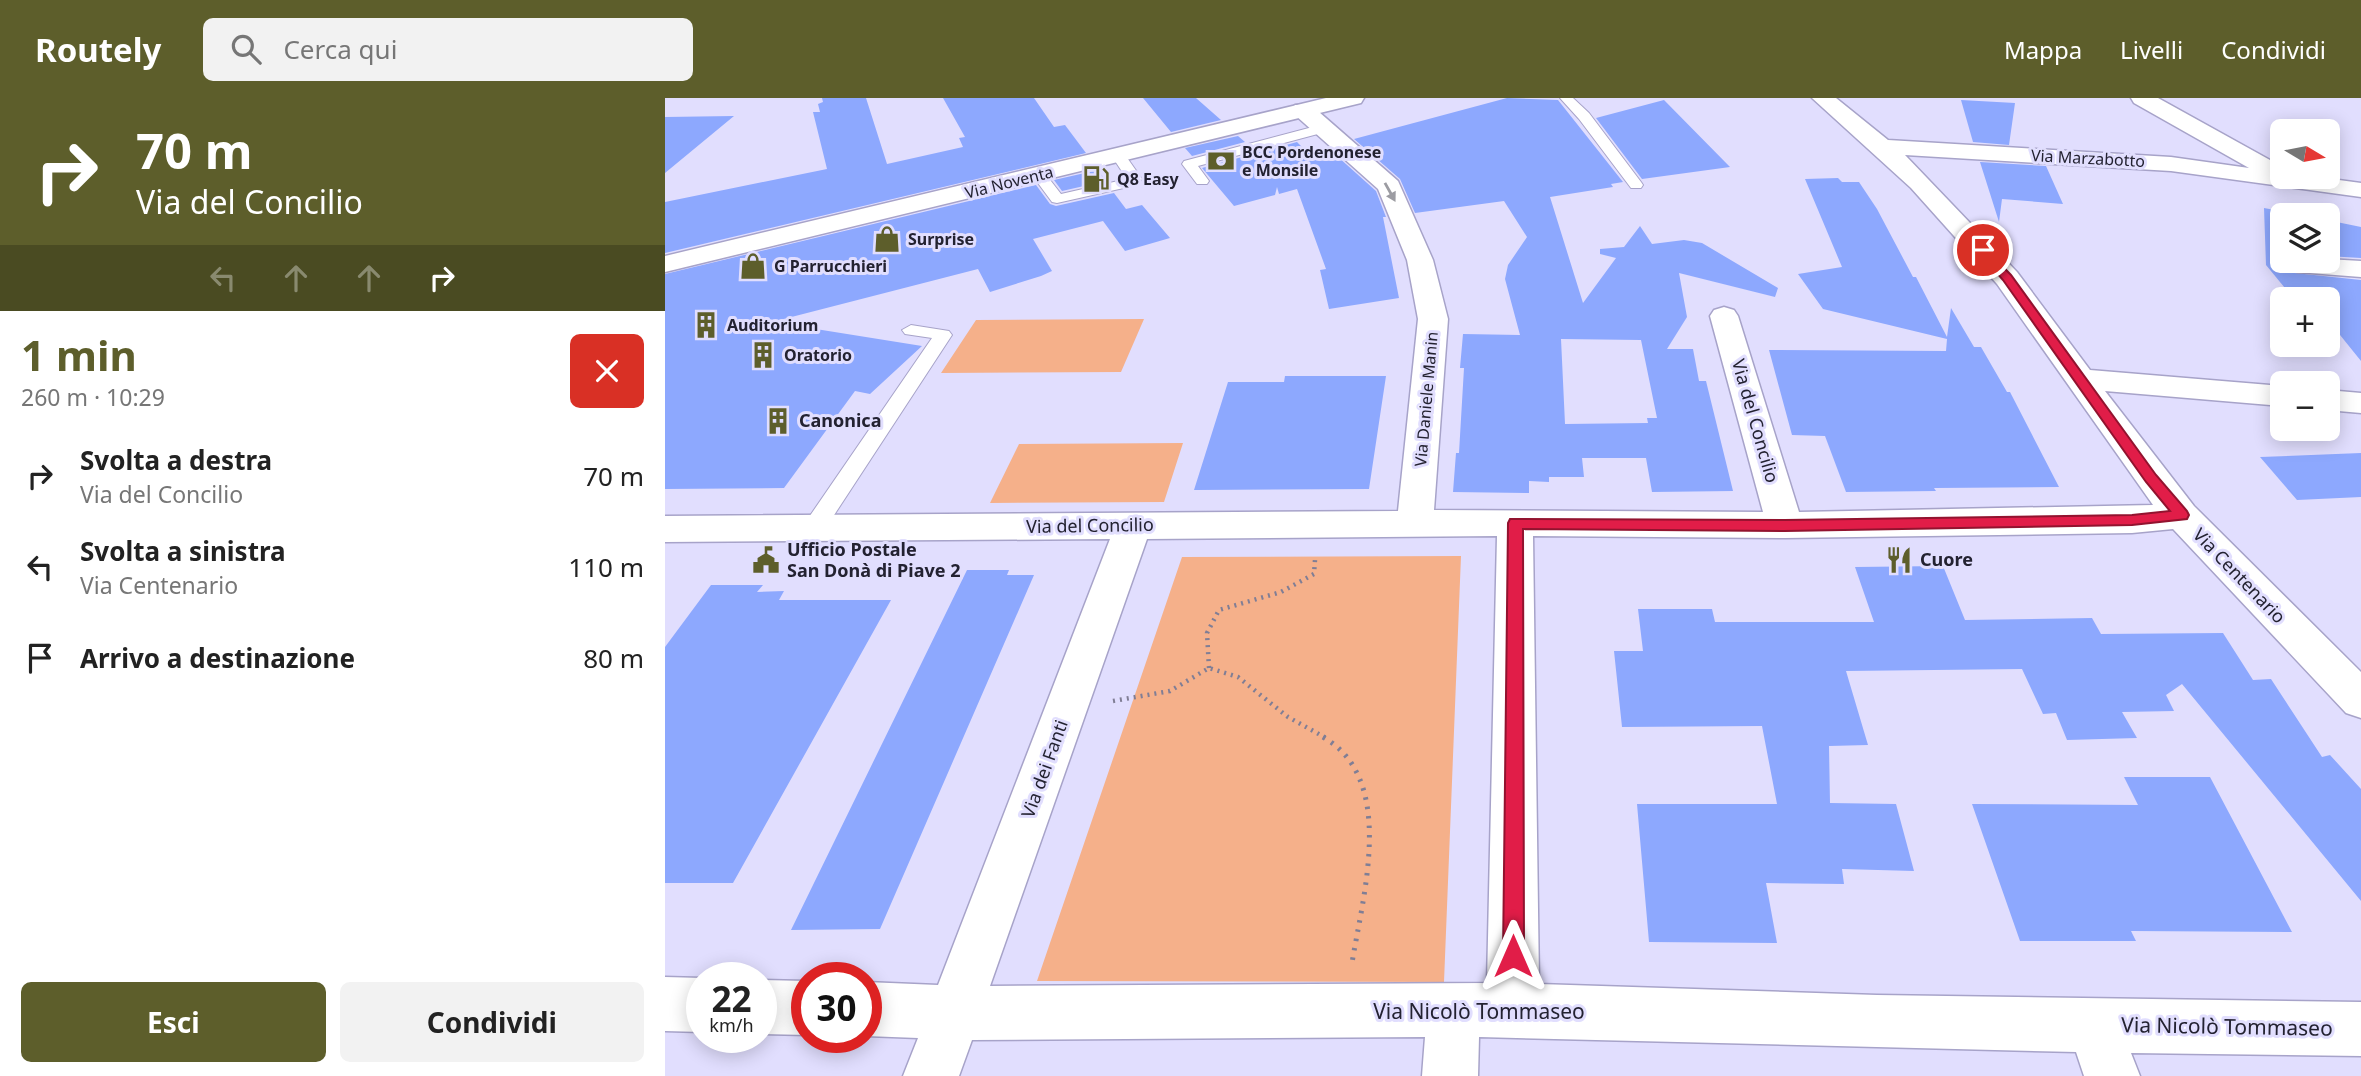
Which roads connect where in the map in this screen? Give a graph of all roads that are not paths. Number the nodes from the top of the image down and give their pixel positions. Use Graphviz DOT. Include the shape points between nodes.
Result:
graph roads {
  1 [pos="1353,98"];
  2 [pos="1566,98"];
  3 [pos="1823,98"];
  4 [pos="2141,98"];
  5 [pos="1314,119"];
  6 [pos="1177,141"];
  7 [pos="1883,147"];
  8 [pos="1198,160"];
  9 [pos="2270,170"];
  10 [pos="2270,177"];
  11 [pos="1202,181"];
  12 [pos="1636,185"];
  13 [pos="2340,187"];
  14 [pos="2361,190"];
  15 [pos="665,264"];
  16 [pos="2340,268"];
  17 [pos="2361,269"];
  18 [pos="1724,316"];
  19 [pos="911,330"];
  20 [pos="2079,379"];
  21 [pos="2270,395"];
  22 [pos="2340,401"];
  23 [pos="2361,403"];
  24 [pos="2181,515"];
  25 [pos="1515,523"];
  26 [pos="1415,524"];
  27 [pos="1134,525"];
  28 [pos="1785,525"];
  29 [pos="665,529"];
  30 [pos="813,529"];
  31 [pos="2361,700"];
  32 [pos="665,1004"];
  33 [pos="686,1005"];
  34 [pos="882,1010"];
  35 [pos="1453,1010"];
  36 [pos="1513,1010"];
  37 [pos="955,1013"];
  38 [pos="2093,1024"];
  39 [pos="2361,1029"];
  40 [pos="931,1076"];
  41 [pos="1450,1076"];
  42 [pos="2112,1076"];
  1 -- 5 [label="street, Via Noventa"];
  2 -- 12 [label="lane"];
  3 -- 7 [label="street, Via Centenario"];
  4 -- 9 [label="street, Via Marzabotto"];
  5 -- 6 [label="street, Via Noventa"];
  5 -- 8 [label="lane"];
  5 -- 26 [label="street, Via Daniele Manin, one-way" via="1388,186 1420,260 1433,318"];
  6 -- 8 [label="lane"];
  6 -- 15 [label="street, Via Noventa" via="1123,163 1045,183"];
  7 -- 10 [label="street, Via Marzabotto" via="2171,164"];
  7 -- 20 [label="street, Via Centenario" via="2007,278"];
  8 -- 11 [label="lane" via="1189,164"];
  13 -- 14 [label="street, Via Marzabotto"];
  16 -- 17 [label="street"];
  18 -- 28 [label="street, Via del Concilio"];
  19 -- 30 [label="lane" via="943,335"];
  20 -- 21 [label="street"];
  20 -- 24 [label="street, Via Centenario"];
  22 -- 23 [label="street"];
  24 -- 28 [label="street, Via del Concilio" via="2132,520"];
  24 -- 31 [label="street, Via Centenario"];
  25 -- 26 [label="street, Via del Concilio"];
  25 -- 28 [label="street, Via del Concilio"];
  25 -- 36 [label="street"];
  26 -- 27 [label="street, Via del Concilio"];
  27 -- 30 [label="street, Via del Concilio"];
  27 -- 37 [label="street, Via dei Fanti"];
  29 -- 30 [label="street, Via del Concilio"];
  32 -- 33 [label="street"];
  34 -- 37 [label="street, Via Nicolò Tommaseo"];
  35 -- 36 [label="street, Via Nicolò Tommaseo"];
  35 -- 37 [label="street, Via Nicolò Tommaseo"];
  35 -- 41 [label="street"];
  36 -- 38 [label="street, Via Nicolò Tommaseo"];
  37 -- 40 [label="street, Via dei Fanti"];
  38 -- 39 [label="street, Via Nicolò Tommaseo"];
  38 -- 42 [label="street, Via Nicolò Tommaseo"];
}
